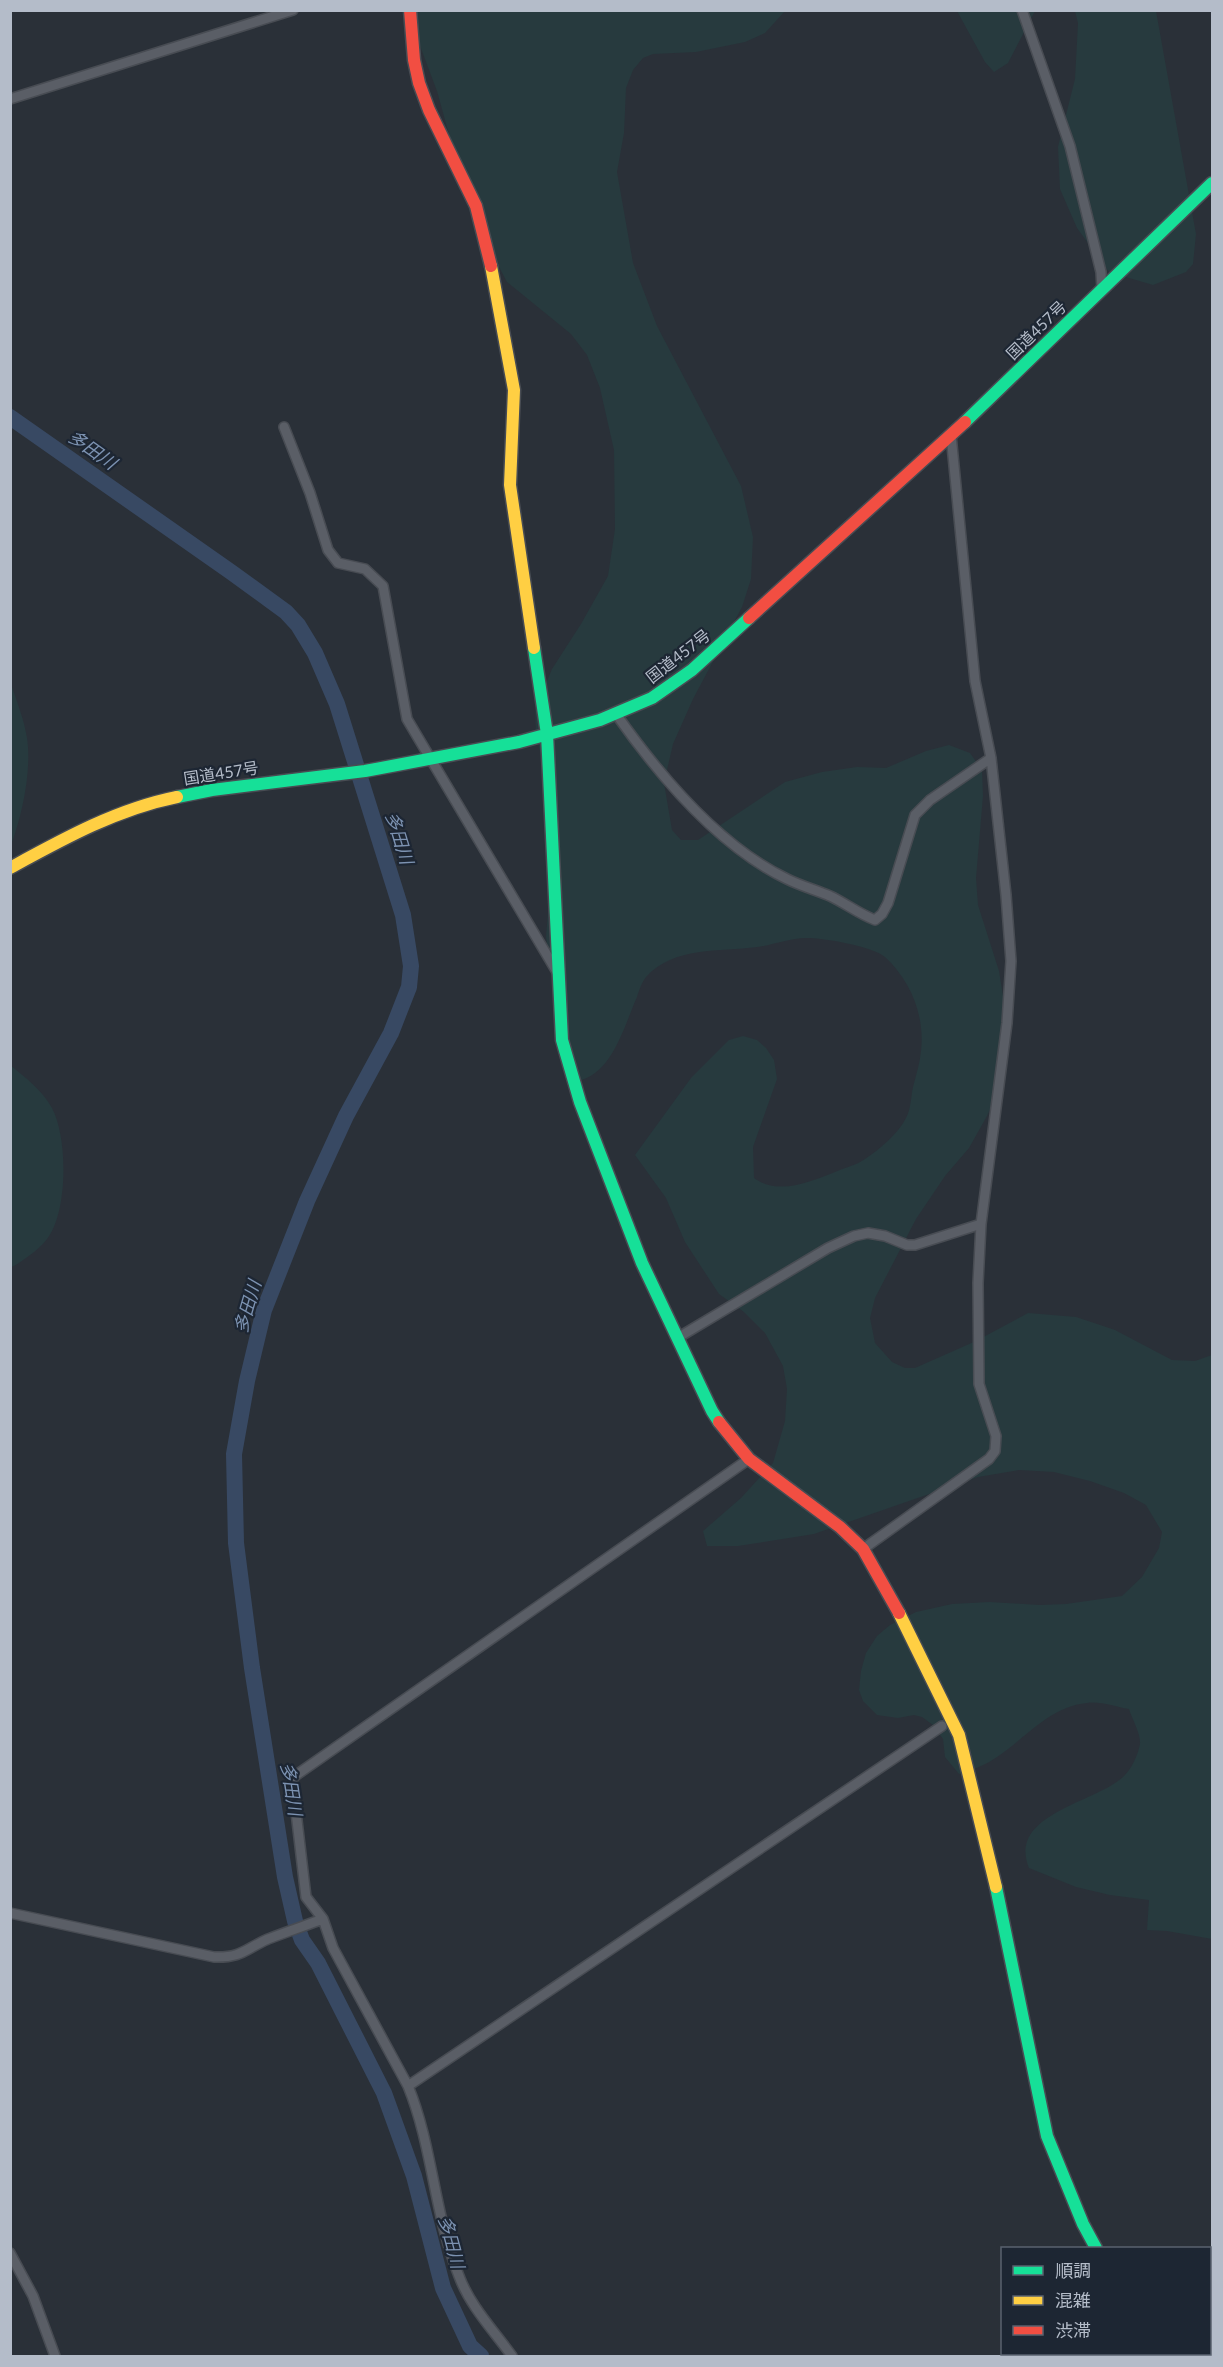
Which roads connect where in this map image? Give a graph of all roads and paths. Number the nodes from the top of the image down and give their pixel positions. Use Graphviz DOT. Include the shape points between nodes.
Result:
graph roads {
  1 [pos="293,10"];
  2 [pos="410,10"];
  3 [pos="1022,10"];
  4 [pos="10,99"];
  5 [pos="1212,183"];
  6 [pos="1102,289"];
  7 [pos="284,428"];
  8 [pos="951,435"];
  9 [pos="616,714"];
  10 [pos="547,734"];
  11 [pos="991,758"];
  12 [pos="430,759"];
  13 [pos="10,868"];
  14 [pos="559,976"];
  15 [pos="981,1224"];
  16 [pos="679,1337"];
  17 [pos="748,1459"];
  18 [pos="863,1549"];
  19 [pos="942,1726"];
  20 [pos="10,1913"];
  21 [pos="322,1919"];
  22 [pos="408,2086"];
  23 [pos="1095,2247"];
  24 [pos="10,2253"];
  25 [pos="55,2356"];
  26 [pos="512,2356"];
  1 -- 4 [label="street"];
  2 -- 10 [label="main road" via="419,83 476,206 509,360 514,390 510,485"];
  3 -- 6 [label="street" via="1070,146"];
  5 -- 6 [label="main road, 国道457号"];
  6 -- 8 [label="main road, 国道457号"];
  7 -- 12 [label="street" via="327,550 338,562 365,569 383,586 407,719"];
  8 -- 9 [label="main road, 国道457号" via="693,670 652,698"];
  8 -- 11 [label="street" via="975,681"];
  9 -- 10 [label="main road, 国道457号"];
  9 -- 11 [label="street" via="677,790 725,838 786,879 874,920 888,903 915,815"];
  10 -- 12 [label="main road, 国道457号"];
  10 -- 14 [label="main road"];
  11 -- 15 [label="street" via="1011,985"];
  12 -- 13 [label="main road, 国道457号" via="153,802 74,833"];
  12 -- 14 [label="street"];
  14 -- 16 [label="main road" via="562,1040 580,1102 642,1263"];
  15 -- 16 [label="street" via="907,1245 868,1233 854,1236"];
  15 -- 18 [label="street" via="979,1384 996,1436 995,1451"];
  16 -- 17 [label="main road" via="712,1411"];
  17 -- 18 [label="main road" via="840,1527"];
  17 -- 21 [label="street" via="292,1778 306,1897"];
  18 -- 23 [label="main road" via="959,1735 994,1876 1041,2114"];
  19 -- 22 [label="street"];
  20 -- 21 [label="street" via="214,1957 243,1954"];
  21 -- 22 [label="street" via="333,1948"];
  22 -- 26 [label="street" via="425,2136 448,2244 460,2279"];
  24 -- 25 [label="street" via="33,2296"];
}
